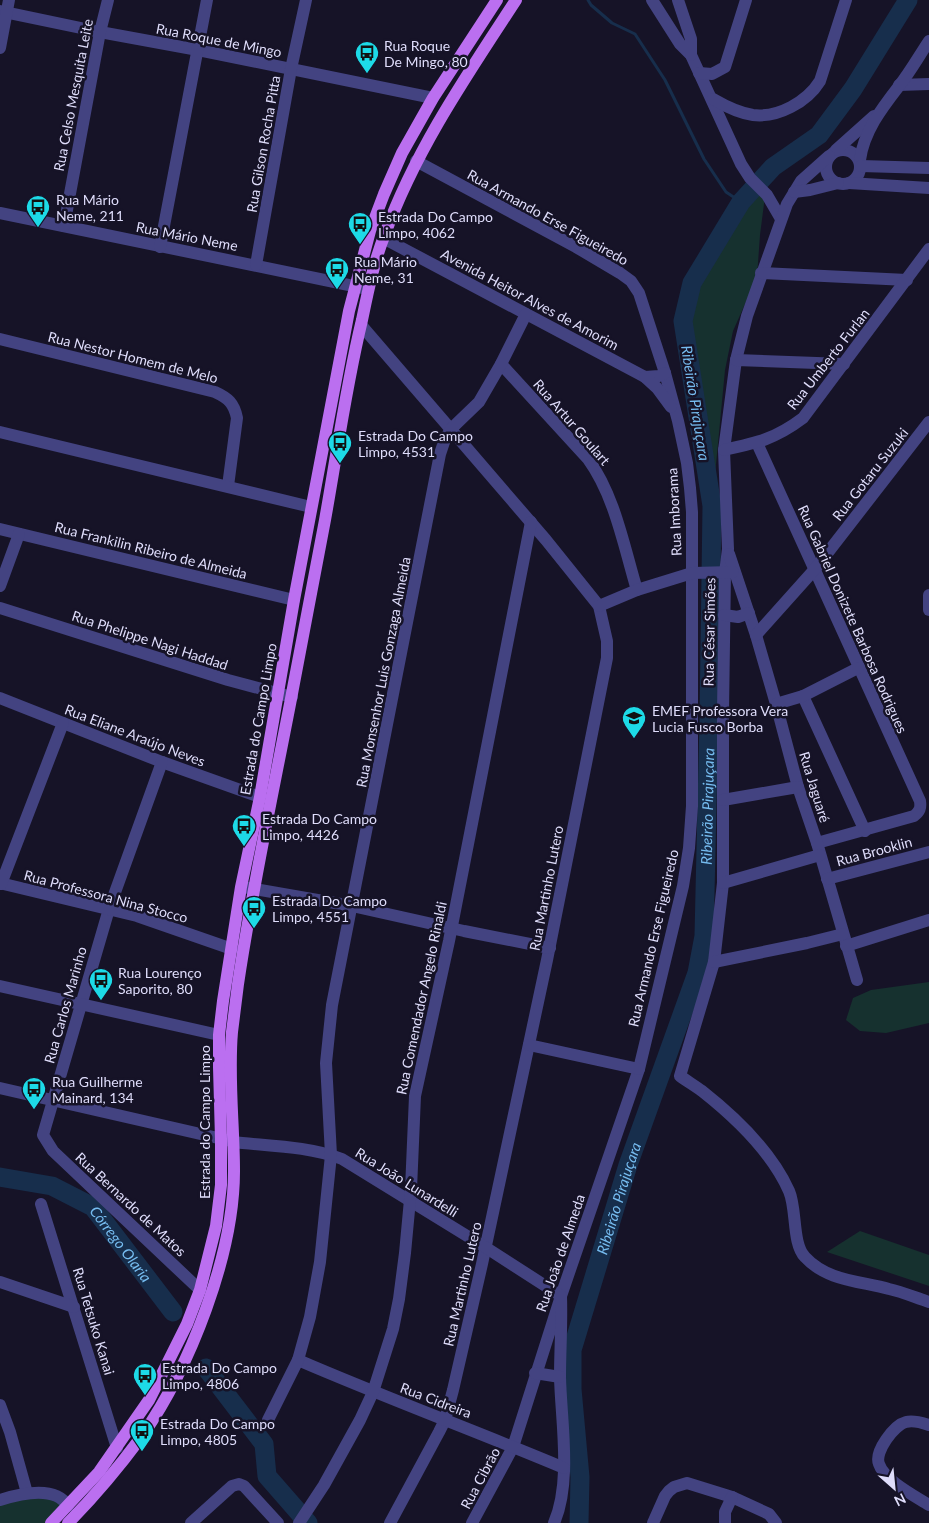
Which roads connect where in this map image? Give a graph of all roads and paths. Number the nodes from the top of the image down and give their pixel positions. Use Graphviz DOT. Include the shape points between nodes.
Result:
graph roads {
  1 [pos="108,0"];
  2 [pos="207,0"];
  3 [pos="306,0"];
  4 [pos="497,0"];
  5 [pos="516,0"];
  6 [pos="652,0"];
  7 [pos="678,0"];
  8 [pos="746,0"];
  9 [pos="846,0"];
  10 [pos="5,8"];
  11 [pos="100,32"];
  12 [pos="929,41"];
  13 [pos="0,48"];
  14 [pos="198,50"];
  15 [pos="691,55"];
  16 [pos="924,61"];
  17 [pos="291,69"];
  18 [pos="699,73"];
  19 [pos="929,84"];
  20 [pos="899,85"];
  21 [pos="433,98"];
  22 [pos="713,99"];
  23 [pos="876,115"];
  24 [pos="833,153"];
  25 [pos="416,161"];
  26 [pos="860,163"];
  27 [pos="929,168"];
  28 [pos="843,183"];
  29 [pos="929,188"];
  30 [pos="794,192"];
  31 [pos="766,194"];
  32 [pos="787,204"];
  33 [pos="0,213"];
  34 [pos="781,219"];
  35 [pos="64,226"];
  36 [pos="383,238"];
  37 [pos="160,247"];
  38 [pos="929,249"];
  39 [pos="256,265"];
  40 [pos="762,273"];
  41 [pos="907,280"];
  42 [pos="355,286"];
  43 [pos="368,289"];
  44 [pos="526,314"];
  45 [pos="360,325"];
  46 [pos="0,339"];
  47 [pos="736,360"];
  48 [pos="501,364"];
  49 [pos="844,364"];
  50 [pos="665,374"];
  51 [pos="645,377"];
  52 [pos="678,421"];
  53 [pos="929,422"];
  54 [pos="451,429"];
  55 [pos="0,432"];
  56 [pos="757,443"];
  57 [pos="724,450"];
  58 [pos="228,486"];
  59 [pos="311,507"];
  60 [pos="531,522"];
  61 [pos="0,529"];
  62 [pos="19,534"];
  63 [pos="815,569"];
  64 [pos="696,573"];
  65 [pos="726,573"];
  66 [pos="0,586"];
  67 [pos="637,590"];
  68 [pos="929,595"];
  69 [pos="294,600"];
  70 [pos="599,606"];
  71 [pos="0,608"];
  72 [pos="929,610"];
  73 [pos="749,612"];
  74 [pos="724,615"];
  75 [pos="756,636"];
  76 [pos="858,668"];
  77 [pos="278,694"];
  78 [pos="803,696"];
  79 [pos="292,697"];
  80 [pos="0,698"];
  81 [pos="776,704"];
  82 [pos="63,723"];
  83 [pos="162,762"];
  84 [pos="798,787"];
  85 [pos="260,797"];
  86 [pos="723,800"];
  87 [pos="865,831"];
  88 [pos="818,849"];
  89 [pos="929,852"];
  90 [pos="827,879"];
  91 [pos="0,883"];
  92 [pos="723,883"];
  93 [pos="241,887"];
  94 [pos="255,888"];
  95 [pos="352,906"];
  96 [pos="109,909"];
  97 [pos="929,920"];
  98 [pos="451,928"];
  99 [pos="844,940"];
  100 [pos="550,948"];
  101 [pos="232,949"];
  102 [pos="714,962"];
  103 [pos="857,980"];
  104 [pos="0,986"];
  105 [pos="80,1004"];
  106 [pos="219,1035"];
  107 [pos="529,1045"];
  108 [pos="639,1069"];
  109 [pos="0,1088"];
  110 [pos="53,1100"];
  111 [pos="44,1138"];
  112 [pos="227,1140"];
  113 [pos="331,1155"];
  114 [pos="410,1200"];
  115 [pos="41,1204"];
  116 [pos="485,1247"];
  117 [pos="0,1282"];
  118 [pos="200,1290"];
  119 [pos="560,1296"];
  120 [pos="929,1302"];
  121 [pos="74,1307"];
  122 [pos="298,1360"];
  123 [pos="535,1374"];
  124 [pos="560,1377"];
  125 [pos="374,1392"];
  126 [pos="0,1405"];
  127 [pos="268,1420"];
  128 [pos="445,1420"];
  129 [pos="929,1425"];
  130 [pos="513,1447"];
  131 [pos="117,1448"];
  132 [pos="564,1468"];
  133 [pos="27,1493"];
  134 [pos="732,1497"];
  135 [pos="0,1500"];
  136 [pos="929,1505"];
  137 [pos="68,1506"];
  138 [pos="51,1523"];
  139 [pos="64,1523"];
  140 [pos="68,1523"];
  141 [pos="191,1523"];
  142 [pos="278,1523"];
  143 [pos="300,1523"];
  144 [pos="390,1523"];
  145 [pos="472,1523"];
  146 [pos="554,1523"];
  147 [pos="653,1523"];
  148 [pos="725,1523"];
  149 [pos="776,1523"];
  1 -- 11 [label="street, Rua Celso Mesquita Leite"];
  2 -- 14 [label="street"];
  3 -- 17 [label="street, Rua Gilson Rocha Pitta"];
  4 -- 21 [label="main road, Estrada do Campo Limpo"];
  5 -- 25 [label="main road, Estrada do Campo Limpo" via="449,102"];
  6 -- 15 [label="street" via="680,44"];
  7 -- 15 [label="street" via="691,39"];
  8 -- 18 [label="street" via="725,67 712,74"];
  9 -- 22 [label="street" via="820,82 802,101 781,111 752,115"];
  10 -- 11 [label="street, Rua Roque de Mingo"];
  10 -- 13 [label="street"];
  11 -- 14 [label="street, Rua Roque de Mingo"];
  11 -- 35 [label="street, Rua Celso Mesquita Leite"];
  12 -- 16 [label="street"];
  14 -- 17 [label="street, Rua Roque de Mingo"];
  14 -- 37 [label="street"];
  15 -- 18 [label="street"];
  16 -- 20 [label="street"];
  17 -- 21 [label="street, Rua Roque de Mingo"];
  17 -- 39 [label="street, Rua Gilson Rocha Pitta"];
  18 -- 22 [label="street"];
  19 -- 20 [label="street"];
  20 -- 23 [label="street"];
  21 -- 42 [label="main road, Estrada do Campo Limpo" via="402,153 384,194"];
  22 -- 31 [label="street" via="741,164"];
  23 -- 24 [label="street, Rua César Simões"];
  23 -- 26 [label="street"];
  24 -- 26 [label="street" via="847,150"];
  24 -- 28 [label="street" via="826,161 826,172 833,181"];
  24 -- 30 [label="street, Rua César Simões" via="801,181"];
  25 -- 36 [label="main road, Estrada do Campo Limpo"];
  25 -- 50 [label="street, Rua Armando Erse Figueiredo" via="576,247 631,281 639,293"];
  26 -- 27 [label="street"];
  26 -- 28 [label="street" via="857,177"];
  28 -- 29 [label="street"];
  28 -- 30 [label="street"];
  30 -- 32 [label="street, Rua César Simões"];
  31 -- 32 [label="street"];
  31 -- 34 [label="street"];
  32 -- 34 [label="street, Rua César Simões"];
  33 -- 35 [label="street, Rua Mário Neme"];
  34 -- 40 [label="street, Rua César Simões"];
  35 -- 37 [label="street, Rua Mário Neme"];
  36 -- 43 [label="main road, Estrada do Campo Limpo"];
  36 -- 44 [label="street, Avenida Heitor Alves de Amorim"];
  37 -- 39 [label="street, Rua Mário Neme"];
  38 -- 41 [label="street, Rua Umberto Furlan"];
  39 -- 42 [label="street, Rua Mário Neme"];
  40 -- 41 [label="street"];
  40 -- 47 [label="street, Rua César Simões"];
  41 -- 49 [label="street, Rua Umberto Furlan"];
  42 -- 43 [label="street, Rua Mário Neme"];
  42 -- 59 [label="main road, Estrada do Campo Limpo"];
  43 -- 45 [label="main road, Estrada do Campo Limpo"];
  44 -- 48 [label="street"];
  44 -- 51 [label="street, Avenida Heitor Alves de Amorim"];
  45 -- 54 [label="street, Rua Martinho Lutero"];
  45 -- 79 [label="main road, Estrada do Campo Limpo"];
  46 -- 58 [label="street, Rua Nestor Homem de Melo" via="215,392 229,399 237,418"];
  47 -- 49 [label="street"];
  47 -- 57 [label="street, Rua César Simões"];
  48 -- 54 [label="street" via="479,402"];
  48 -- 67 [label="street, Rua Artur Goulart" via="597,472 608,494"];
  49 -- 56 [label="street, Rua Umberto Furlan" via="803,418 778,435"];
  50 -- 51 [label="street"];
  50 -- 52 [label="street, Rua Imborama"];
  51 -- 52 [label="street, Rua Imborama" via="658,388"];
  52 -- 64 [label="street, Rua Imborama" via="690,488"];
  53 -- 63 [label="street, Rua Gotaru Suzuki"];
  54 -- 60 [label="street, Rua Martinho Lutero"];
  54 -- 95 [label="street, Rua Monsenhor Luis Gonzaga Almeida" via="440,454"];
  55 -- 58 [label="street"];
  56 -- 57 [label="street, Rua Umberto Furlan"];
  56 -- 63 [label="street, Rua Gabriel Donizete Barbosa Rodrigues"];
  57 -- 65 [label="street, Rua César Simões"];
  58 -- 59 [label="street"];
  59 -- 69 [label="main road, Estrada do Campo Limpo"];
  60 -- 70 [label="street, Rua Martinho Lutero"];
  60 -- 98 [label="street, Rua Comendador Angelo Rinaldi"];
  61 -- 62 [label="street, Rua Frankilin Ribeiro de Almeida"];
  62 -- 66 [label="street"];
  62 -- 69 [label="street, Rua Frankilin Ribeiro de Almeida"];
  63 -- 75 [label="street, Rua Gotaru Suzuki"];
  63 -- 76 [label="street, Rua Gabriel Donizete Barbosa Rodrigues"];
  64 -- 65 [label="street"];
  64 -- 67 [label="street"];
  64 -- 108 [label="street, Rua Armando Erse Figueiredo" via="689,848"];
  65 -- 73 [label="street, Rua Jaguaré"];
  65 -- 74 [label="street, Rua César Simões"];
  67 -- 70 [label="street"];
  68 -- 72 [label="street"];
  69 -- 77 [label="main road, Estrada do Campo Limpo"];
  70 -- 100 [label="street, Rua Martinho Lutero" via="607,641 607,658"];
  71 -- 77 [label="street, Rua Phelippe Nagi Haddad"];
  73 -- 74 [label="street" via="738,617"];
  73 -- 75 [label="street, Rua Jaguaré"];
  74 -- 86 [label="street, Rua César Simões"];
  75 -- 81 [label="street, Rua Jaguaré"];
  76 -- 78 [label="street"];
  76 -- 87 [label="street, Rua Gabriel Donizete Barbosa Rodrigues" via="921,806 914,816"];
  77 -- 79 [label="street, Rua Phelippe Nagi Haddad"];
  77 -- 85 [label="main road, Estrada do Campo Limpo"];
  78 -- 81 [label="street"];
  78 -- 87 [label="street"];
  79 -- 94 [label="main road, Estrada do Campo Limpo"];
  80 -- 82 [label="street, Rua Eliane Araújo Neves"];
  81 -- 84 [label="street, Rua Jaguaré"];
  82 -- 83 [label="street, Rua Eliane Araújo Neves"];
  82 -- 91 [label="street"];
  83 -- 85 [label="street, Rua Eliane Araújo Neves"];
  83 -- 96 [label="street, Rua Carlos Marinho"];
  84 -- 86 [label="street"];
  84 -- 88 [label="street, Rua Jaguaré"];
  85 -- 93 [label="main road, Estrada do Campo Limpo"];
  86 -- 92 [label="street, Rua César Simões"];
  87 -- 88 [label="street"];
  88 -- 90 [label="street, Rua Jaguaré"];
  88 -- 92 [label="street"];
  89 -- 90 [label="street, Rua Brooklin"];
  90 -- 99 [label="street, Rua Jaguaré"];
  91 -- 96 [label="street, Rua Professora Nina Stocco"];
  92 -- 102 [label="street, Rua César Simões"];
  93 -- 94 [label="street"];
  93 -- 101 [label="main road, Estrada do Campo Limpo"];
  94 -- 95 [label="street"];
  94 -- 112 [label="main road, Estrada do Campo Limpo" via="232,1034"];
  95 -- 98 [label="street"];
  95 -- 113 [label="street, Rua Monsenhor Luis Gonzaga Almeida" via="328,1036"];
  96 -- 101 [label="street, Rua Professora Nina Stocco"];
  96 -- 105 [label="street, Rua Carlos Marinho"];
  97 -- 99 [label="street"];
  98 -- 100 [label="street"];
  98 -- 114 [label="street, Rua Comendador Angelo Rinaldi" via="415,1096"];
  99 -- 102 [label="street" via="807,943"];
  99 -- 103 [label="street, Rua Jaguaré"];
  100 -- 107 [label="street, Rua Martinho Lutero"];
  101 -- 106 [label="main road, Estrada do Campo Limpo"];
  102 -- 120 [label="street, Rua César Simões" via="680,1076 731,1116 772,1160 790,1194 798,1243 804,1256 830,1276 891,1289"];
  104 -- 105 [label="street"];
  105 -- 106 [label="street"];
  105 -- 110 [label="street, Rua Carlos Marinho"];
  106 -- 112 [label="main road, Estrada do Campo Limpo" via="218,1067"];
  107 -- 108 [label="street"];
  107 -- 116 [label="street, Rua Martinho Lutero"];
  108 -- 119 [label="street, Rua João de Almeda"];
  109 -- 110 [label="street, Rua João Lunardelli"];
  110 -- 111 [label="street, Rua Carlos Marinho"];
  110 -- 112 [label="street, Rua João Lunardelli"];
  111 -- 118 [label="street, Rua Bernardo de Matos" via="53,1151"];
  112 -- 113 [label="street, Rua João Lunardelli"];
  112 -- 118 [label="main road, Estrada do Campo Limpo" via="216,1226"];
  112 -- 140 [label="main road, Estrada do Campo Limpo" via="234,1172 227,1239 194,1338 144,1434 100,1491"];
  113 -- 114 [label="street, Rua João Lunardelli"];
  113 -- 122 [label="street, Rua Monsenhor Luis Gonzaga Almeida" via="320,1262"];
  114 -- 116 [label="street, Rua João Lunardelli"];
  114 -- 125 [label="street, Rua Comendador Angelo Rinaldi" via="399,1299"];
  115 -- 121 [label="street, Rua Tetsuko Kanai"];
  116 -- 119 [label="street, Rua João Lunardelli"];
  116 -- 128 [label="street, Rua Martinho Lutero"];
  117 -- 121 [label="street"];
  118 -- 131 [label="main road, Estrada do Campo Limpo" via="151,1396"];
  119 -- 123 [label="street, Rua João de Almeda"];
  119 -- 124 [label="street"];
  121 -- 131 [label="street, Rua Tetsuko Kanai"];
  122 -- 125 [label="street, Rua Cidreira"];
  122 -- 127 [label="street, Rua Monsenhor Luis Gonzaga Almeida"];
  123 -- 124 [label="street"];
  123 -- 130 [label="street, Rua João de Almeda"];
  124 -- 132 [label="street"];
  125 -- 128 [label="street, Rua Cidreira"];
  125 -- 143 [label="street, Rua Comendador Angelo Rinaldi"];
  126 -- 133 [label="street"];
  128 -- 130 [label="street, Rua Cidreira"];
  128 -- 144 [label="street, Rua Martinho Lutero"];
  129 -- 136 [label="street" via="907,1421 894,1428 878,1455 878,1464 888,1477"];
  130 -- 132 [label="street, Rua Cidreira"];
  130 -- 145 [label="street, Rua Cibrão"];
  131 -- 137 [label="main road, Estrada do Campo Limpo"];
  132 -- 146 [label="street"];
  133 -- 135 [label="street"];
  133 -- 137 [label="street" via="56,1496"];
  134 -- 147 [label="street" via="687,1483 680,1484 665,1496"];
  134 -- 148 [label="street" via="725,1512"];
  134 -- 149 [label="street" via="769,1514"];
  137 -- 138 [label="main road, Estrada do Campo Limpo"];
  137 -- 139 [label="main road"];
  141 -- 142 [label="street" via="232,1486 240,1484"];
}
